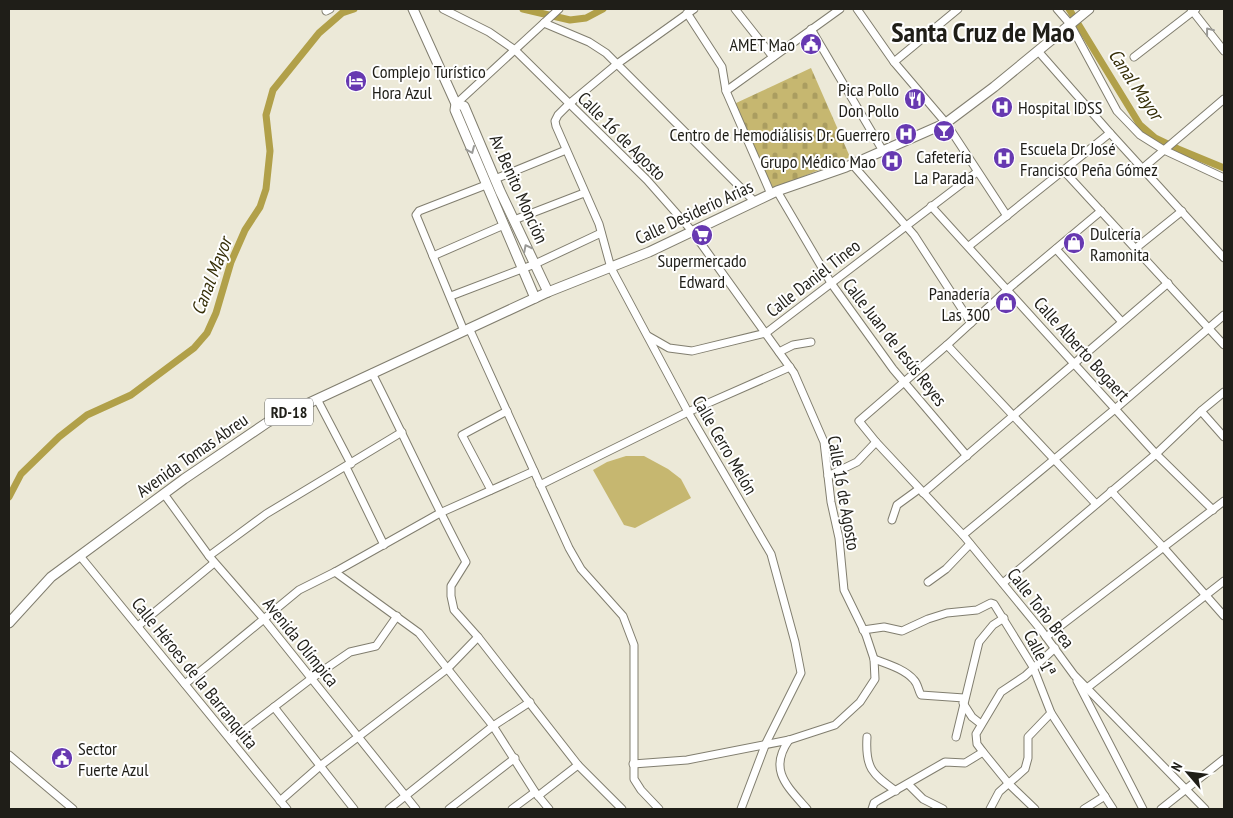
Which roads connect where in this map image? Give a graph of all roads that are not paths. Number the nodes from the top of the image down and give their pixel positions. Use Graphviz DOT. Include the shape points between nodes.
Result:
graph roads {
  1 [pos="413,9"];
  2 [pos="443,9"];
  3 [pos="558,9"];
  4 [pos="694,9"];
  5 [pos="735,9"];
  6 [pos="840,9"];
  7 [pos="857,9"];
  8 [pos="958,9"];
  9 [pos="1058,9"];
  10 [pos="1089,9"];
  11 [pos="1193,10"];
  12 [pos="687,13"];
  13 [pos="1074,21"];
  14 [pos="545,22"];
  15 [pos="811,30"];
  16 [pos="515,50"];
  17 [pos="1038,51"];
  18 [pos="1224,51"];
  19 [pos="773,57"];
  20 [pos="1134,57"];
  21 [pos="894,62"];
  22 [pos="617,64"];
  23 [pos="726,91"];
  24 [pos="1224,99"];
  25 [pos="456,104"];
  26 [pos="569,104"];
  27 [pos="946,123"];
  28 [pos="1110,133"];
  29 [pos="1166,149"];
  30 [pos="566,150"];
  31 [pos="883,151"];
  32 [pos="852,164"];
  33 [pos="1143,168"];
  34 [pos="1063,170"];
  35 [pos="977,172"];
  36 [pos="1224,178"];
  37 [pos="495,179"];
  38 [pos="486,185"];
  39 [pos="774,192"];
  40 [pos="584,193"];
  41 [pos="754,201"];
  42 [pos="931,206"];
  43 [pos="1101,211"];
  44 [pos="1182,211"];
  45 [pos="1006,216"];
  46 [pos="514,220"];
  47 [pos="504,225"];
  48 [pos="905,226"];
  49 [pos="692,231"];
  50 [pos="601,233"];
  51 [pos="969,246"];
  52 [pos="1136,248"];
  53 [pos="1056,249"];
  54 [pos="433,256"];
  55 [pos="1224,258"];
  56 [pos="535,264"];
  57 [pos="524,268"];
  58 [pos="611,268"];
  59 [pos="831,283"];
  60 [pos="1168,283"];
  61 [pos="1008,289"];
  62 [pos="548,292"];
  63 [pos="451,296"];
  64 [pos="535,298"];
  65 [pos="1224,315"];
  66 [pos="1122,322"];
  67 [pos="971,324"];
  68 [pos="1208,328"];
  69 [pos="466,330"];
  70 [pos="766,333"];
  71 [pos="648,336"];
  72 [pos="811,342"];
  73 [pos="947,344"];
  74 [pos="1224,345"];
  75 [pos="779,352"];
  76 [pos="1074,362"];
  77 [pos="790,367"];
  78 [pos="372,374"];
  79 [pos="904,381"];
  80 [pos="1224,392"];
  81 [pos="317,399"];
  82 [pos="1115,409"];
  83 [pos="507,410"];
  84 [pos="1201,411"];
  85 [pos="688,412"];
  86 [pos="1013,416"];
  87 [pos="402,432"];
  88 [pos="1224,437"];
  89 [pos="876,442"];
  90 [pos="1156,454"];
  91 [pos="967,456"];
  92 [pos="1054,458"];
  93 [pos="349,466"];
  94 [pos="534,470"];
  95 [pos="828,476"];
  96 [pos="540,485"];
  97 [pos="491,490"];
  98 [pos="921,491"];
  99 [pos="1111,491"];
  100 [pos="164,494"];
  101 [pos="1224,501"];
  102 [pos="1096,504"];
  103 [pos="1213,510"];
  104 [pos="440,513"];
  105 [pos="892,520"];
  106 [pos="963,535"];
  107 [pos="970,544"];
  108 [pos="384,545"];
  109 [pos="1164,548"];
  110 [pos="80,556"];
  111 [pos="209,556"];
  112 [pos="214,563"];
  113 [pos="335,572"];
  114 [pos="1224,581"];
  115 [pos="928,582"];
  116 [pos="1002,583"];
  117 [pos="1205,596"];
  118 [pos="397,616"];
  119 [pos="1224,616"];
  120 [pos="263,618"];
  121 [pos="1004,618"];
  122 [pos="9,623"];
  123 [pos="138,626"];
  124 [pos="863,630"];
  125 [pos="478,637"];
  126 [pos="1046,637"];
  127 [pos="1055,648"];
  128 [pos="874,659"];
  129 [pos="1033,667"];
  130 [pos="447,669"];
  131 [pos="1074,675"];
  132 [pos="312,678"];
  133 [pos="184,684"];
  134 [pos="1087,688"];
  135 [pos="964,700"];
  136 [pos="530,702"];
  137 [pos="274,707"];
  138 [pos="1051,714"];
  139 [pos="981,724"];
  140 [pos="493,726"];
  141 [pos="358,737"];
  142 [pos="867,737"];
  143 [pos="956,737"];
  144 [pos="231,740"];
  145 [pos="789,740"];
  146 [pos="766,743"];
  147 [pos="983,752"];
  148 [pos="9,755"];
  149 [pos="515,758"];
  150 [pos="1224,759"];
  151 [pos="578,764"];
  152 [pos="633,764"];
  153 [pos="320,766"];
  154 [pos="908,784"];
  155 [pos="1009,784"];
  156 [pos="1187,789"];
  157 [pos="896,791"];
  158 [pos="536,794"];
  159 [pos="406,796"];
  160 [pos="1104,796"];
  161 [pos="280,801"];
  162 [pos="74,809"];
  163 [pos="287,809"];
  164 [pos="354,809"];
  165 [pos="389,809"];
  166 [pos="416,809"];
  167 [pos="449,809"];
  168 [pos="512,809"];
  169 [pos="549,809"];
  170 [pos="622,809"];
  171 [pos="659,809"];
  172 [pos="741,809"];
  173 [pos="806,809"];
  174 [pos="872,809"];
  175 [pos="943,809"];
  176 [pos="990,809"];
  177 [pos="1035,809"];
  178 [pos="1084,809"];
  179 [pos="1113,809"];
  180 [pos="1143,809"];
  181 [pos="1161,809"];
  182 [pos="1205,809"];
  1 -- 25 [label="main road, Av. Benito Monción"];
  2 -- 16 [label="street, Calle 16 de Agosto"];
  3 -- 14 [label="street"];
  4 -- 12 [label="street"];
  5 -- 19 [label="street"];
  6 -- 15 [label="street"];
  7 -- 21 [label="street"];
  8 -- 21 [label="street"];
  9 -- 13 [label="street"];
  10 -- 13 [label="main road, Calle Desiderio Arias"];
  18 -- 11 [label="street, one-way"];
  11 -- 20 [label="street"];
  12 -- 22 [label="street"];
  12 -- 23 [label="street, Calle Juan de Jesús Reyes" via="722,67"];
  13 -- 17 [label="main road, Calle Desiderio Arias"];
  13 -- 29 [label="street" via="1117,111 1140,135"];
  14 -- 16 [label="street"];
  14 -- 22 [label="street" via="589,42"];
  15 -- 19 [label="street"];
  15 -- 31 [label="street"];
  16 -- 25 [label="street"];
  16 -- 26 [label="street, Calle 16 de Agosto"];
  17 -- 27 [label="main road, Calle Desiderio Arias"];
  17 -- 28 [label="street"];
  19 -- 23 [label="street"];
  21 -- 27 [label="street"];
  22 -- 26 [label="street"];
  22 -- 41 [label="street"];
  23 -- 39 [label="street, Calle Juan de Jesús Reyes"];
  24 -- 29 [label="street"];
  25 -- 37 [label="main road, Av. Benito Monción" via="464,106"];
  25 -- 38 [label="main road, Av. Benito Monción, one-way" via="455,110"];
  26 -- 30 [label="street, Calle Cerro Melón" via="555,120"];
  26 -- 49 [label="street, Calle 16 de Agosto" via="647,180"];
  27 -- 31 [label="main road, Calle Desiderio Arias"];
  27 -- 35 [label="street"];
  28 -- 33 [label="street"];
  28 -- 34 [label="street"];
  29 -- 33 [label="street"];
  29 -- 36 [label="street"];
  30 -- 37 [label="street"];
  30 -- 40 [label="street, Calle Cerro Melón"];
  31 -- 32 [label="main road, Calle Desiderio Arias"];
  32 -- 39 [label="main road, Calle Desiderio Arias"];
  32 -- 48 [label="street"];
  33 -- 44 [label="street"];
  34 -- 43 [label="street"];
  34 -- 45 [label="street"];
  35 -- 42 [label="street, Calle Daniel Tineo"];
  35 -- 45 [label="street"];
  37 -- 46 [label="main road, Av. Benito Monción"];
  38 -- 47 [label="main road, Av. Benito Monción"];
  38 -- 54 [label="street" via="416,215"];
  39 -- 41 [label="main road, Calle Desiderio Arias"];
  39 -- 59 [label="street, Calle Juan de Jesús Reyes"];
  40 -- 46 [label="street"];
  40 -- 50 [label="street, Calle Cerro Melón"];
  41 -- 49 [label="main road, Calle Desiderio Arias"];
  42 -- 48 [label="street, Calle Daniel Tineo"];
  42 -- 51 [label="street, Calle Alberto Bogaert"];
  43 -- 52 [label="street"];
  43 -- 53 [label="street"];
  44 -- 52 [label="street"];
  44 -- 55 [label="street"];
  45 -- 51 [label="street"];
  56 -- 46 [label="main road, Av. Benito Monción, one-way"];
  47 -- 54 [label="street"];
  47 -- 57 [label="main road, Av. Benito Monción"];
  48 -- 59 [label="street, Calle Daniel Tineo"];
  48 -- 67 [label="street"];
  49 -- 58 [label="main road, Calle Desiderio Arias"];
  49 -- 70 [label="street, Calle 16 de Agosto"];
  50 -- 56 [label="street"];
  50 -- 58 [label="street, Calle Cerro Melón"];
  51 -- 61 [label="street, Calle Alberto Bogaert"];
  52 -- 60 [label="street"];
  53 -- 61 [label="street"];
  53 -- 66 [label="street"];
  54 -- 63 [label="street"];
  56 -- 57 [label="street"];
  56 -- 62 [label="main road, Av. Benito Monción"];
  57 -- 63 [label="street"];
  57 -- 64 [label="main road, Av. Benito Monción"];
  58 -- 62 [label="main road, Avenida Tomas Abreu / RD-18"];
  58 -- 71 [label="street, Calle Cerro Melón"];
  59 -- 70 [label="street, Calle Daniel Tineo"];
  59 -- 79 [label="street, Calle Juan de Jesús Reyes"];
  60 -- 66 [label="street"];
  60 -- 68 [label="street"];
  61 -- 67 [label="street"];
  61 -- 76 [label="street, Calle Alberto Bogaert"];
  62 -- 64 [label="main road, Avenida Tomas Abreu / RD-18"];
  63 -- 69 [label="street"];
  64 -- 69 [label="main road, Avenida Tomas Abreu / RD-18"];
  65 -- 68 [label="street"];
  66 -- 76 [label="street"];
  67 -- 73 [label="street"];
  68 -- 74 [label="street"];
  68 -- 82 [label="street"];
  69 -- 78 [label="main road, Avenida Tomas Abreu / RD-18"];
  69 -- 83 [label="street"];
  70 -- 71 [label="street, Calle Daniel Tineo" via="692,351 669,348"];
  70 -- 75 [label="street, Calle 16 de Agosto"];
  71 -- 85 [label="street, Calle Cerro Melón"];
  72 -- 75 [label="street" via="793,345"];
  73 -- 79 [label="street"];
  73 -- 86 [label="street"];
  75 -- 77 [label="street, Calle 16 de Agosto"];
  76 -- 82 [label="street, Calle Alberto Bogaert"];
  76 -- 86 [label="street"];
  77 -- 85 [label="street"];
  77 -- 95 [label="street, Calle 16 de Agosto" via="824,442"];
  78 -- 81 [label="main road, Avenida Tomas Abreu / RD-18"];
  78 -- 87 [label="street"];
  79 -- 89 [label="street, Calle Toño Brea" via="859,421"];
  79 -- 91 [label="street, Calle Juan de Jesús Reyes"];
  80 -- 84 [label="street"];
  81 -- 93 [label="street"];
  81 -- 100 [label="main road, Avenida Tomas Abreu / RD-18" via="268,422"];
  82 -- 90 [label="street, Calle Alberto Bogaert"];
  82 -- 92 [label="street"];
  83 -- 94 [label="street"];
  83 -- 97 [label="street" via="462,435"];
  84 -- 88 [label="street"];
  84 -- 90 [label="street"];
  85 -- 96 [label="street"];
  85 -- 146 [label="street, Calle Cerro Melón" via="771,554 795,642 801,673"];
  86 -- 91 [label="street"];
  86 -- 92 [label="street"];
  87 -- 93 [label="street"];
  87 -- 104 [label="street"];
  89 -- 95 [label="street" via="857,462"];
  89 -- 98 [label="street, Calle Toño Brea"];
  90 -- 99 [label="street"];
  90 -- 103 [label="street, Calle Alberto Bogaert"];
  91 -- 98 [label="street"];
  92 -- 102 [label="street"];
  92 -- 106 [label="street"];
  93 -- 108 [label="street"];
  93 -- 111 [label="street" via="266,514"];
  94 -- 96 [label="street"];
  94 -- 97 [label="street"];
  95 -- 124 [label="street, Calle 16 de Agosto" via="844,590"];
  96 -- 152 [label="street" via="582,569 622,616 634,645"];
  97 -- 104 [label="street"];
  98 -- 105 [label="street" via="897,505"];
  98 -- 106 [label="street, Calle Toño Brea"];
  99 -- 102 [label="street"];
  99 -- 109 [label="street"];
  100 -- 110 [label="main road, Avenida Tomas Abreu / RD-18"];
  100 -- 111 [label="street, Avenida Olímpica"];
  101 -- 103 [label="street"];
  102 -- 116 [label="street"];
  103 -- 109 [label="street"];
  104 -- 108 [label="street"];
  104 -- 125 [label="street" via="466,562 451,586 454,610"];
  106 -- 107 [label="street, Calle Toño Brea"];
  107 -- 115 [label="street"];
  107 -- 116 [label="street, Calle Toño Brea"];
  108 -- 113 [label="street"];
  109 -- 117 [label="street"];
  109 -- 126 [label="street"];
  110 -- 122 [label="main road, Avenida Tomas Abreu / RD-18" via="51,577"];
  110 -- 123 [label="street, Calle Héroes de la Barranquita"];
  111 -- 112 [label="street, Avenida Olímpica"];
  112 -- 120 [label="street, Avenida Olímpica"];
  112 -- 123 [label="street"];
  113 -- 118 [label="street"];
  113 -- 120 [label="street" via="299,590"];
  114 -- 117 [label="street"];
  116 -- 126 [label="street, Calle Toño Brea"];
  117 -- 119 [label="street"];
  117 -- 134 [label="street"];
  118 -- 130 [label="street" via="419,633"];
  118 -- 132 [label="street" via="376,646 350,652"];
  120 -- 132 [label="street, Avenida Olímpica"];
  120 -- 133 [label="street"];
  121 -- 124 [label="street, Calle 1ª" via="991,603 978,610 948,612 902,631 884,627"];
  121 -- 129 [label="street, Calle 1ª"];
  121 -- 135 [label="street" via="993,625 979,642"];
  123 -- 133 [label="street, Calle Héroes de la Barranquita"];
  124 -- 128 [label="street, Calle 16 de Agosto"];
  125 -- 130 [label="street"];
  125 -- 136 [label="street"];
  126 -- 127 [label="street, Calle Toño Brea"];
  127 -- 129 [label="street"];
  127 -- 131 [label="street, Calle Toño Brea"];
  128 -- 135 [label="street" via="911,677 921,695"];
  128 -- 145 [label="street, Calle 16 de Agosto" via="875,679 860,702 835,725"];
  129 -- 138 [label="street, Calle 1ª"];
  129 -- 139 [label="street" via="1001,692"];
  130 -- 140 [label="street"];
  130 -- 141 [label="street"];
  131 -- 134 [label="street, Calle Toño Brea"];
  131 -- 180 [label="street"];
  132 -- 137 [label="street"];
  132 -- 141 [label="street, Avenida Olímpica"];
  133 -- 144 [label="street, Calle Héroes de la Barranquita"];
  134 -- 156 [label="street, Calle Toño Brea"];
  135 -- 139 [label="street" via="972,717"];
  135 -- 143 [label="street"];
  136 -- 140 [label="street"];
  136 -- 151 [label="street"];
  137 -- 144 [label="street"];
  137 -- 153 [label="street"];
  138 -- 155 [label="street" via="1028,737 1025,769"];
  138 -- 160 [label="street, Calle 1ª"];
  139 -- 147 [label="street" via="976,740"];
  140 -- 149 [label="street"];
  140 -- 159 [label="street"];
  141 -- 153 [label="street"];
  141 -- 159 [label="street, Avenida Olímpica"];
  142 -- 157 [label="street" via="868,764"];
  144 -- 161 [label="street, Calle Héroes de la Barranquita"];
  145 -- 146 [label="street, Calle 16 de Agosto"];
  145 -- 173 [label="street" via="782,750 780,770 783,780"];
  146 -- 152 [label="street, Calle 16 de Agosto" via="687,760"];
  146 -- 172 [label="street, Calle Cerro Melón"];
  147 -- 154 [label="street" via="965,763 945,762"];
  147 -- 155 [label="street"];
  148 -- 162 [label="street"];
  149 -- 158 [label="street"];
  149 -- 167 [label="street"];
  150 -- 156 [label="street"];
  151 -- 158 [label="street"];
  151 -- 170 [label="street"];
  152 -- 171 [label="street" via="634,779"];
  153 -- 161 [label="street"];
  153 -- 164 [label="street"];
  154 -- 157 [label="street"];
  154 -- 175 [label="street" via="923,800"];
  155 -- 176 [label="street" via="999,792"];
  155 -- 177 [label="street"];
  156 -- 181 [label="street"];
  156 -- 182 [label="street, Calle Toño Brea"];
  157 -- 174 [label="street" via="874,803"];
  158 -- 168 [label="street"];
  158 -- 169 [label="street"];
  159 -- 165 [label="street"];
  159 -- 166 [label="street, Avenida Olímpica"];
  160 -- 178 [label="street"];
  160 -- 179 [label="street, Calle 1ª"];
  161 -- 163 [label="street, Calle Héroes de la Barranquita"];
}
